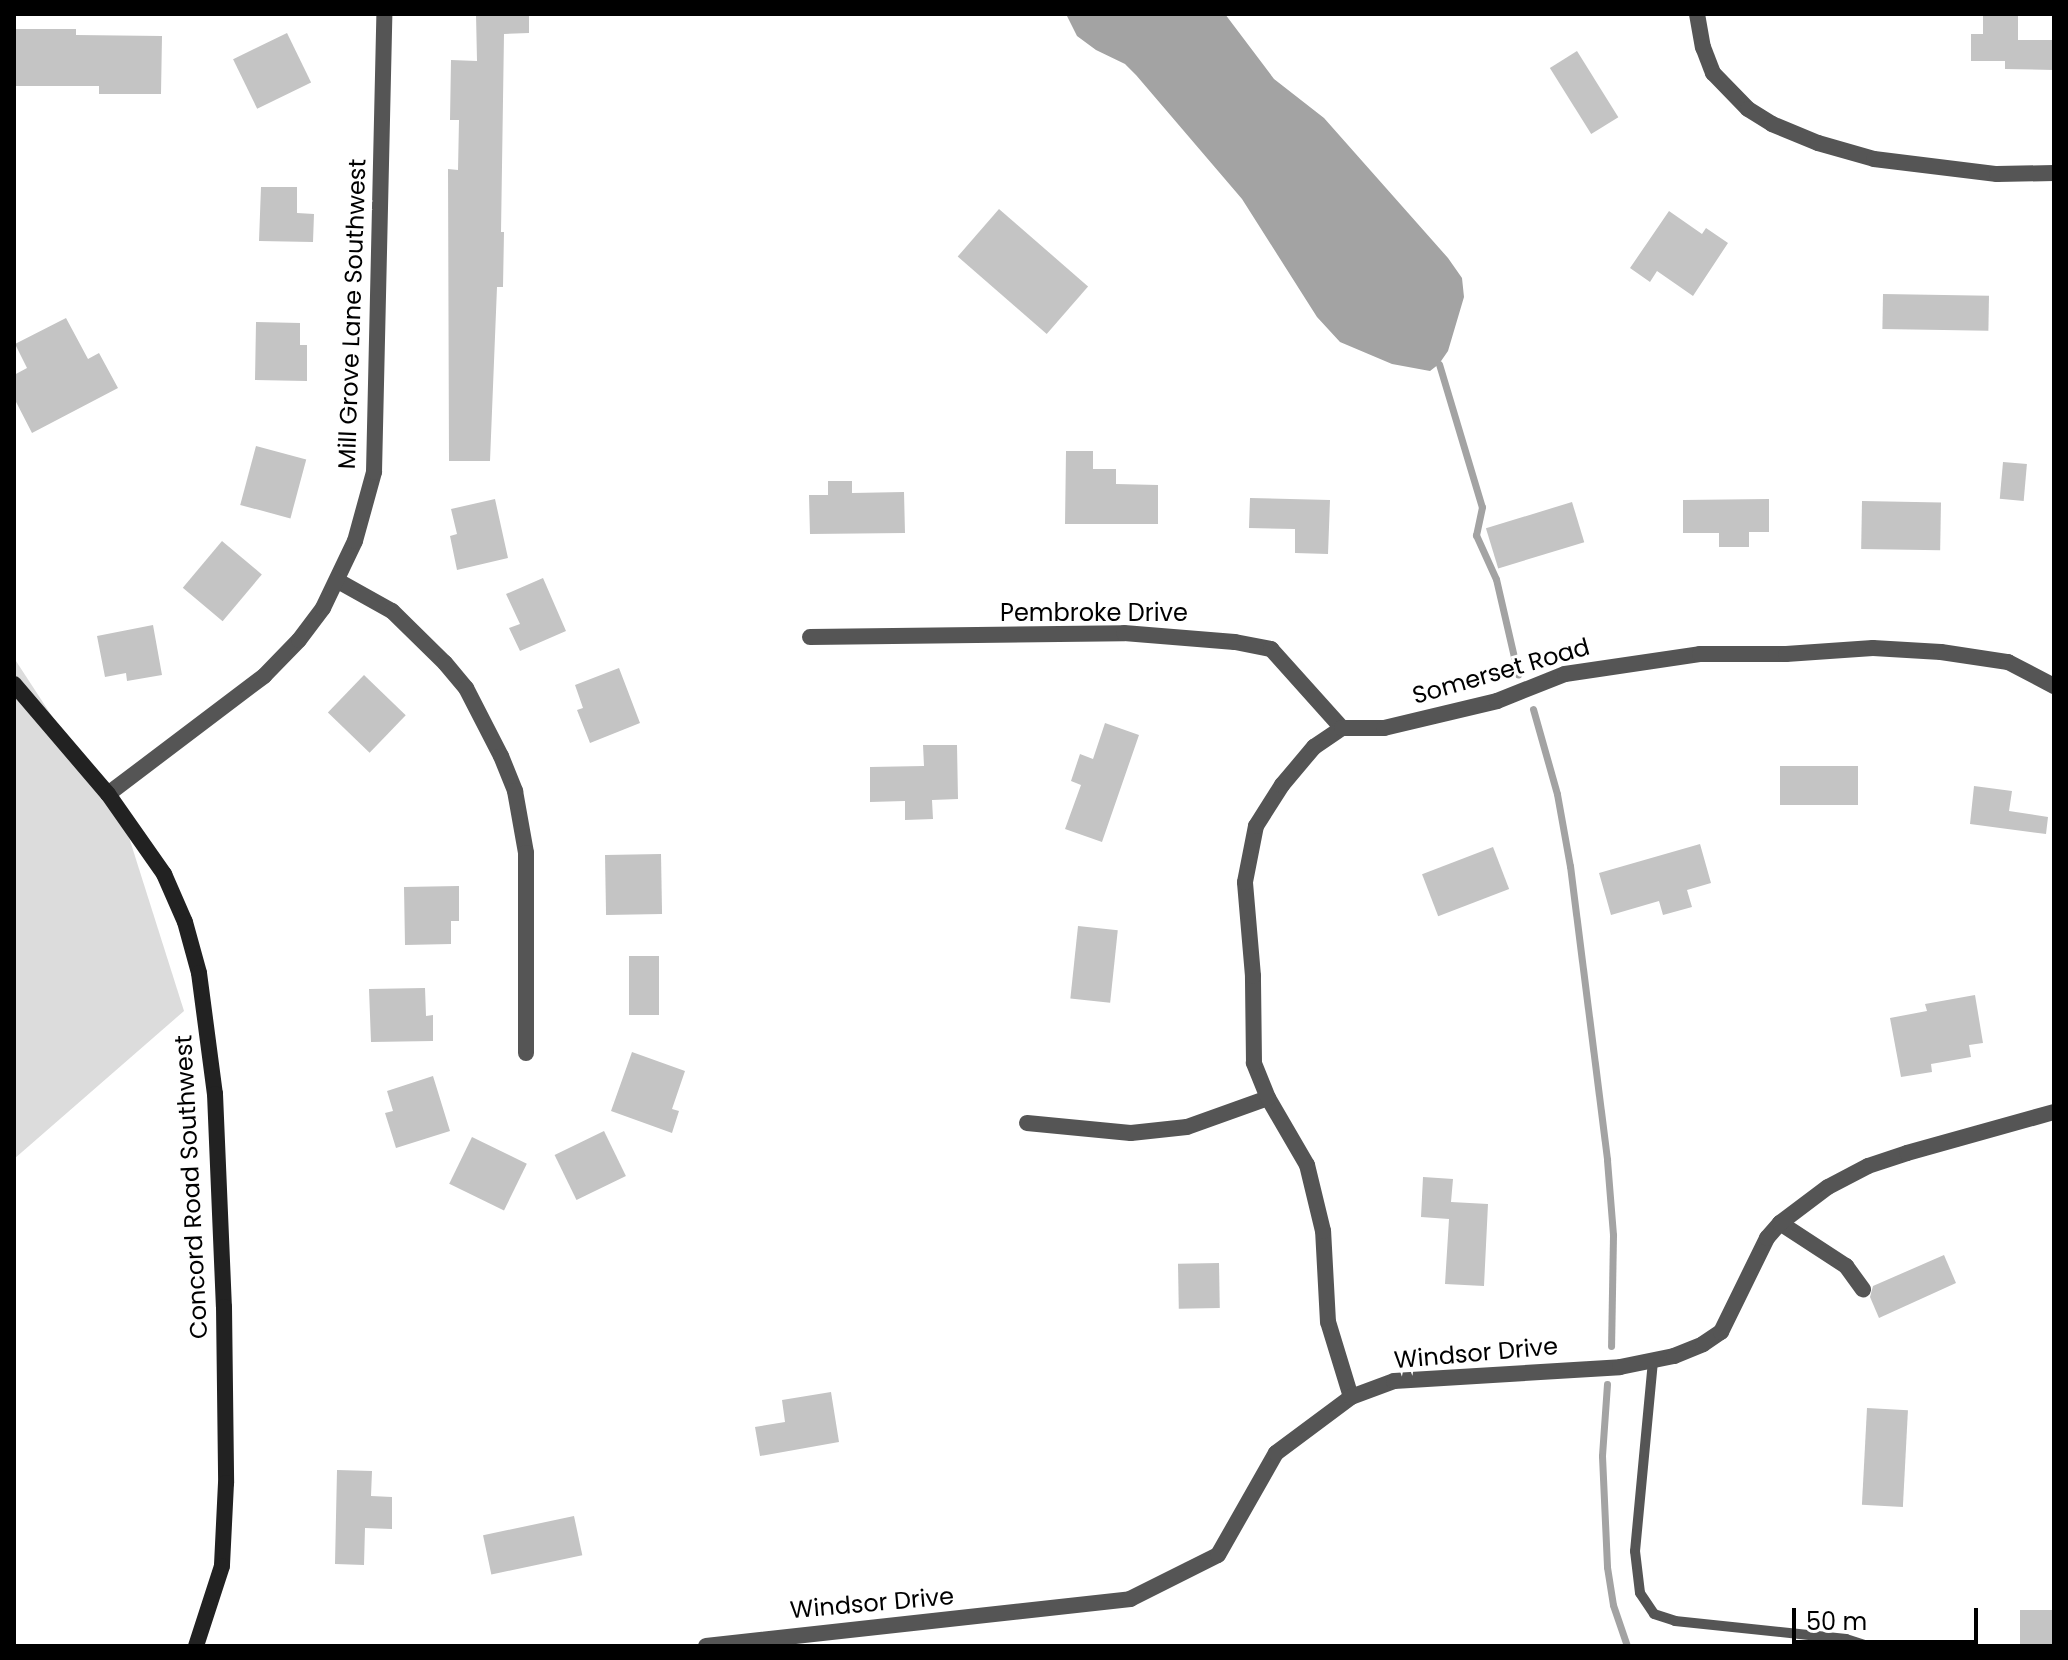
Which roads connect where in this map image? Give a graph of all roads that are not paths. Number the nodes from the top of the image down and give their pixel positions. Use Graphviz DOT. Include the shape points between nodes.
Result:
graph roads {
  1 [pos="384,14"];
  2 [pos="1697,14"];
  3 [pos="2054,173"];
  4 [pos="338,581"];
  5 [pos="810,637"];
  6 [pos="14,684"];
  7 [pos="2054,686"];
  8 [pos="1342,728"];
  9 [pos="108,794"];
  10 [pos="526,1053"];
  11 [pos="1268,1098"];
  12 [pos="2054,1112"];
  13 [pos="1027,1123"];
  14 [pos="1780,1223"];
  15 [pos="1863,1289"];
  16 [pos="1653,1361"];
  17 [pos="1351,1397"];
  18 [pos="196,1646"];
  19 [pos="706,1646"];
  20 [pos="1867,1646"];
  1 -- 4 [label="street, Mill Grove Lane Southwest" via="374,472"];
  2 -- 3 [label="street" via="1713,73 1748,109 1772,124 1874,159 1997,174"];
  4 -- 9 [label="street, Mill Grove Lane Southwest" via="299,640 264,676"];
  4 -- 10 [label="street" via="392,611 445,663 466,688 515,791 526,853"];
  5 -- 8 [label="street, Pembroke Drive" via="1124,633 1235,642 1271,649"];
  6 -- 9 [label="street, Concord Road Southwest"];
  7 -- 8 [label="street, Somerset Road" via="2008,662 1941,652 1873,648 1700,654 1565,674 1497,701 1384,728"];
  8 -- 11 [label="street" via="1314,747 1256,826 1245,882 1254,1063"];
  9 -- 18 [label="street, Concord Road Southwest" via="164,874 185,922 199,973 215,1094 226,1483 222,1566"];
  11 -- 13 [label="street" via="1187,1127 1131,1133"];
  11 -- 17 [label="street" via="1307,1165 1323,1231 1328,1322"];
  12 -- 14 [label="street, Windsor Drive" via="1868,1166 1828,1187"];
  14 -- 15 [label="street" via="1846,1266"];
  14 -- 16 [label="street, Windsor Drive" via="1767,1238 1721,1332"];
  16 -- 17 [label="street, Windsor Drive" via="1394,1381"];
  16 -- 20 [label="lane" via="1635,1551 1640,1593 1654,1614"];
  17 -- 19 [label="street, Windsor Drive" via="1276,1453 1218,1555 1130,1599"];
}
